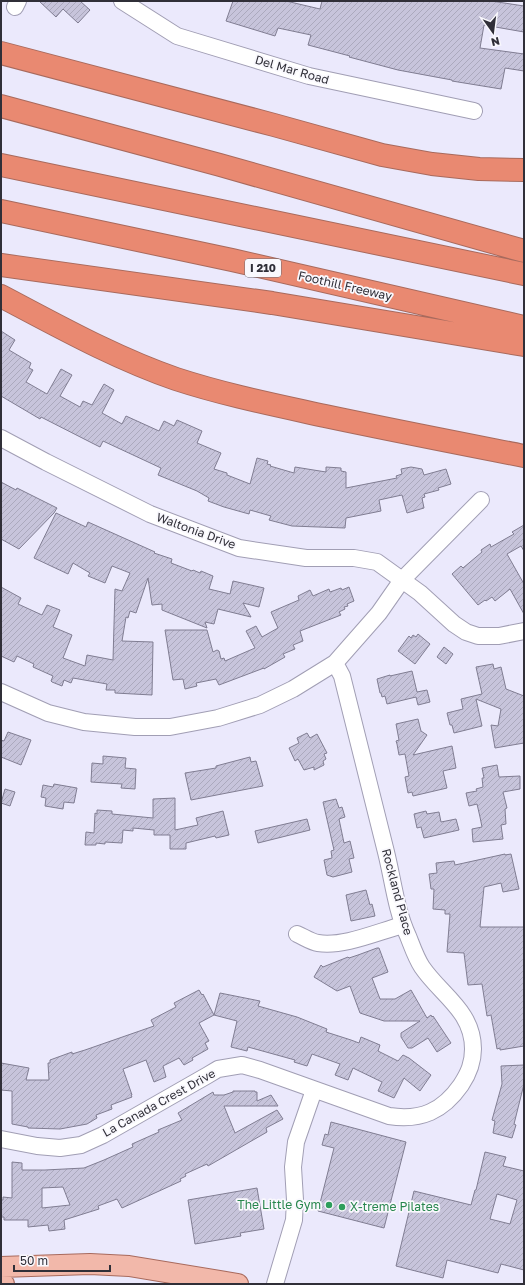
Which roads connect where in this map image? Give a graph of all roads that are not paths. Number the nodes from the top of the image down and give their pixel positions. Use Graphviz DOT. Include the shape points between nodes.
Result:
graph roads {
  1 [pos="122,1"];
  2 [pos="1,53"];
  3 [pos="1,106"];
  4 [pos="474,111"];
  5 [pos="1,164"];
  6 [pos="524,170"];
  7 [pos="1,211"];
  8 [pos="524,251"];
  9 [pos="1,265"];
  10 [pos="524,274"];
  11 [pos="1,296"];
  12 [pos="524,327"];
  13 [pos="524,345"];
  14 [pos="1,438"];
  15 [pos="524,456"];
  16 [pos="481,500"];
  17 [pos="402,580"];
  18 [pos="524,632"];
  19 [pos="335,663"];
  20 [pos="1,692"];
  21 [pos="403,925"];
  22 [pos="297,934"];
  23 [pos="314,1090"];
  24 [pos="1,1139"];
  25 [pos="1,1267"];
  26 [pos="238,1284"];
  27 [pos="275,1284"];
  1 -- 4 [label="street, Del Mar Road" via="177,36 309,76"];
  2 -- 6 [label="highway" via="382,154 432,164"];
  3 -- 8 [label="highway"];
  5 -- 10 [label="highway"];
  7 -- 12 [label="highway, Foothill Freeway / I 210" via="232,260"];
  9 -- 13 [label="highway" via="272,303"];
  11 -- 15 [label="highway" via="127,360 214,391"];
  14 -- 17 [label="street, Waltonia Drive" via="150,514 239,548 306,558 354,558 377,562"];
  16 -- 17 [label="street"];
  17 -- 18 [label="street, Waltonia Drive" via="466,632 478,636"];
  17 -- 19 [label="street" via="379,613"];
  19 -- 20 [label="street" via="260,705 218,718 170,727 135,727 84,722 48,713"];
  19 -- 21 [label="street, Rockland Place" via="342,676"];
  21 -- 22 [label="street" via="331,944 316,943"];
  21 -- 23 [label="street, Rockland Place" via="422,966 463,1013 471,1028 473,1060 467,1077 449,1100 421,1116 412,1117 389,1116"];
  23 -- 24 [label="street, La Canada Crest Drive" via="260,1070 242,1065 231,1066 208,1075 81,1145 60,1148"];
  23 -- 27 [label="street" via="296,1142 293,1167 294,1220"];
  25 -- 26 [label="main road" via="90,1264 129,1266"];
}
